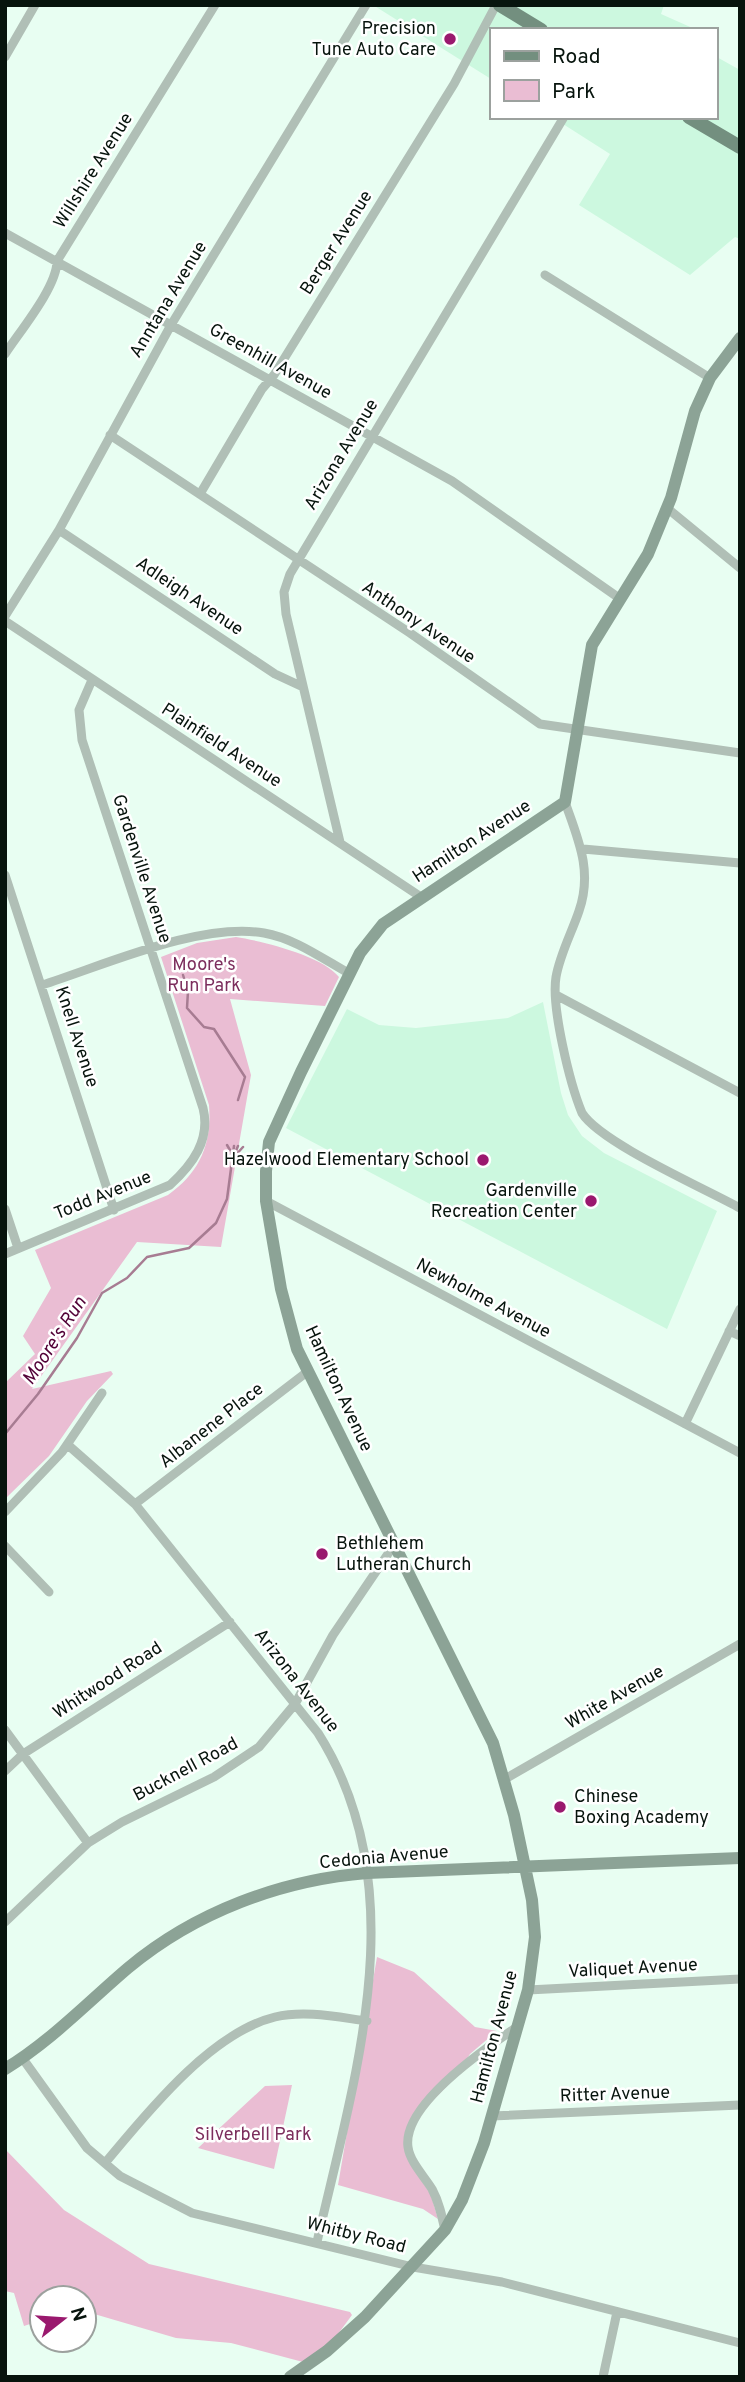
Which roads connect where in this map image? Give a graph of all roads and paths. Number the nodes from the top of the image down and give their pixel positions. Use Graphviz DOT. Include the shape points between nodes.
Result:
graph roads {
  1 [pos="36,5"];
  2 [pos="215,5"];
  3 [pos="366,5"];
  4 [pos="498,5"];
  5 [pos="538,28"];
  6 [pos="5,57"];
  7 [pos="563,119"];
  8 [pos="692,119"];
  9 [pos="740,147"];
  10 [pos="5,233"];
  11 [pos="57,261"];
  12 [pos="545,275"];
  13 [pos="171,325"];
  14 [pos="740,338"];
  15 [pos="5,354"];
  16 [pos="710,378"];
  17 [pos="268,381"];
  18 [pos="110,435"];
  19 [pos="371,435"];
  20 [pos="200,494"];
  21 [pos="667,508"];
  22 [pos="59,530"];
  23 [pos="297,561"];
  24 [pos="740,568"];
  25 [pos="619,598"];
  26 [pos="5,618"];
  27 [pos="92,680"];
  28 [pos="303,687"];
  29 [pos="578,730"];
  30 [pos="740,753"];
  31 [pos="565,802"];
  32 [pos="340,842"];
  33 [pos="583,849"];
  34 [pos="740,863"];
  35 [pos="5,875"];
  36 [pos="421,897"];
  37 [pos="151,950"];
  38 [pos="350,974"];
  39 [pos="43,985"];
  40 [pos="556,995"];
  41 [pos="740,1093"];
  42 [pos="203,1108"];
  43 [pos="266,1201"];
  44 [pos="740,1208"];
  45 [pos="5,1209"];
  46 [pos="114,1210"];
  47 [pos="18,1248"];
  48 [pos="5,1254"];
  49 [pos="740,1310"];
  50 [pos="729,1331"];
  51 [pos="740,1336"];
  52 [pos="307,1372"];
  53 [pos="102,1393"];
  54 [pos="685,1424"];
  55 [pos="68,1445"];
  56 [pos="740,1453"];
  57 [pos="135,1504"];
  58 [pos="5,1511"];
  59 [pos="5,1545"];
  60 [pos="394,1545"];
  61 [pos="49,1592"];
  62 [pos="230,1622"];
  63 [pos="740,1644"];
  64 [pos="295,1704"];
  65 [pos="5,1730"];
  66 [pos="23,1754"];
  67 [pos="5,1771"];
  68 [pos="505,1779"];
  69 [pos="88,1843"];
  70 [pos="740,1858"];
  71 [pos="525,1866"];
  72 [pos="368,1873"];
  73 [pos="5,1922"];
  74 [pos="740,1979"];
  75 [pos="528,1990"];
  76 [pos="367,2021"];
  77 [pos="517,2027"];
  78 [pos="23,2059"];
  79 [pos="5,2069"];
  80 [pos="740,2105"];
  81 [pos="492,2116"];
  82 [pos="105,2163"];
  83 [pos="445,2230"];
  84 [pos="317,2242"];
  85 [pos="413,2267"];
  86 [pos="617,2312"];
  87 [pos="740,2343"];
  88 [pos="290,2377"];
  89 [pos="603,2377"];
  1 -- 6 [label="street"];
  2 -- 11 [label="street, Willshire Avenue"];
  3 -- 13 [label="street, Anntana Avenue"];
  4 -- 5 [label="main road"];
  4 -- 17 [label="street, Berger Avenue"];
  7 -- 19 [label="street, Arizona Avenue"];
  8 -- 9 [label="main road"];
  10 -- 11 [label="street, Greenhill Avenue"];
  11 -- 13 [label="street, Greenhill Avenue"];
  11 -- 15 [label="street, Willshire Avenue" via="49,286"];
  12 -- 16 [label="street"];
  13 -- 17 [label="street, Greenhill Avenue"];
  13 -- 18 [label="street, Anntana Avenue"];
  14 -- 16 [label="street"];
  16 -- 21 [label="street" via="687,432"];
  17 -- 19 [label="street, Greenhill Avenue"];
  17 -- 20 [label="street, Berger Avenue"];
  18 -- 20 [label="street, Anthony Avenue"];
  18 -- 22 [label="street, Anntana Avenue"];
  19 -- 23 [label="street, Arizona Avenue"];
  19 -- 25 [label="street, Greenhill Avenue" via="452,481"];
  20 -- 23 [label="street, Anthony Avenue"];
  21 -- 24 [label="street"];
  21 -- 25 [label="street" via="648,554"];
  22 -- 26 [label="street, Anntana Avenue"];
  22 -- 28 [label="street, Adleigh Avenue" via="275,674"];
  23 -- 28 [label="street, Arizona Avenue" via="284,599"];
  23 -- 29 [label="street, Anthony Avenue" via="410,633 529,719"];
  25 -- 29 [label="street" via="592,645"];
  26 -- 27 [label="street, Plainfield Avenue"];
  27 -- 32 [label="street, Plainfield Avenue"];
  27 -- 37 [label="street, Gardenville Avenue" via="81,701 78,724"];
  28 -- 32 [label="street, Arizona Avenue"];
  29 -- 30 [label="street, Anthony Avenue"];
  29 -- 31 [label="street"];
  31 -- 33 [label="street"];
  31 -- 36 [label="street, Hamilton Avenue"];
  32 -- 36 [label="street, Plainfield Avenue"];
  33 -- 34 [label="street"];
  33 -- 40 [label="street" via="586,872 580,909 556,974"];
  35 -- 39 [label="street, Knell Avenue"];
  36 -- 38 [label="street, Hamilton Avenue" via="383,924"];
  37 -- 38 [label="street" via="209,932 254,932 281,938"];
  37 -- 39 [label="street"];
  37 -- 42 [label="street, Gardenville Avenue"];
  38 -- 43 [label="street, Hamilton Avenue" via="269,1142"];
  39 -- 46 [label="street, Knell Avenue"];
  40 -- 41 [label="street"];
  40 -- 44 [label="street" via="578,1102 588,1122"];
  42 -- 46 [label="street, Todd Avenue" via="202,1141 184,1172 170,1185"];
  43 -- 52 [label="street, Hamilton Avenue" via="289,1322"];
  43 -- 54 [label="street, Newholme Avenue"];
  45 -- 47 [label="street"];
  46 -- 47 [label="street, Todd Avenue"];
  47 -- 48 [label="street, Todd Avenue"];
  49 -- 50 [label="street"];
  50 -- 51 [label="street"];
  50 -- 54 [label="street"];
  52 -- 57 [label="street, Albanene Place"];
  52 -- 60 [label="street, Hamilton Avenue"];
  53 -- 55 [label="street"];
  54 -- 56 [label="street, Newholme Avenue"];
  55 -- 57 [label="street, Arizona Avenue"];
  55 -- 58 [label="street"];
  57 -- 62 [label="street, Arizona Avenue"];
  59 -- 61 [label="street"];
  60 -- 64 [label="street, Bucknell Road" via="334,1634"];
  60 -- 68 [label="street, Hamilton Avenue" via="479,1714"];
  62 -- 64 [label="street, Arizona Avenue"];
  62 -- 66 [label="street, Whitwood Road"];
  63 -- 68 [label="street, White Avenue"];
  64 -- 69 [label="street, Bucknell Road" via="265,1740 236,1763"];
  64 -- 72 [label="street, Arizona Avenue" via="318,1733 338,1771"];
  65 -- 66 [label="street"];
  66 -- 67 [label="street, Whitwood Road"];
  66 -- 69 [label="street"];
  68 -- 71 [label="street, Hamilton Avenue"];
  69 -- 73 [label="street, Bucknell Road"];
  70 -- 71 [label="street, Cedonia Avenue"];
  71 -- 72 [label="street, Cedonia Avenue"];
  71 -- 75 [label="street, Hamilton Avenue" via="535,1937"];
  72 -- 76 [label="street, Arizona Avenue" via="371,1963"];
  72 -- 78 [label="street, Cedonia Avenue" via="270,1892 189,1926 128,1968"];
  74 -- 75 [label="street, Valiquet Avenue"];
  75 -- 77 [label="street, Hamilton Avenue"];
  76 -- 82 [label="street" via="291,2015 248,2029 187,2072"];
  76 -- 84 [label="street, Arizona Avenue"];
  77 -- 81 [label="street, Hamilton Avenue"];
  77 -- 83 [label="street" via="440,2088 411,2131 408,2147 434,2192"];
  78 -- 79 [label="street, Cedonia Avenue"];
  78 -- 82 [label="street, Whitby Road" via="79,2139"];
  80 -- 81 [label="street, Ritter Avenue"];
  81 -- 83 [label="street, Hamilton Avenue" via="470,2182"];
  82 -- 84 [label="street, Whitby Road" via="142,2189 192,2213"];
  83 -- 85 [label="street, Hamilton Avenue"];
  84 -- 85 [label="street, Whitby Road"];
  85 -- 86 [label="street, Whitby Road" via="502,2281"];
  85 -- 88 [label="street, Hamilton Avenue" via="345,2336"];
  86 -- 87 [label="street, Whitby Road"];
  86 -- 89 [label="street"];
}
